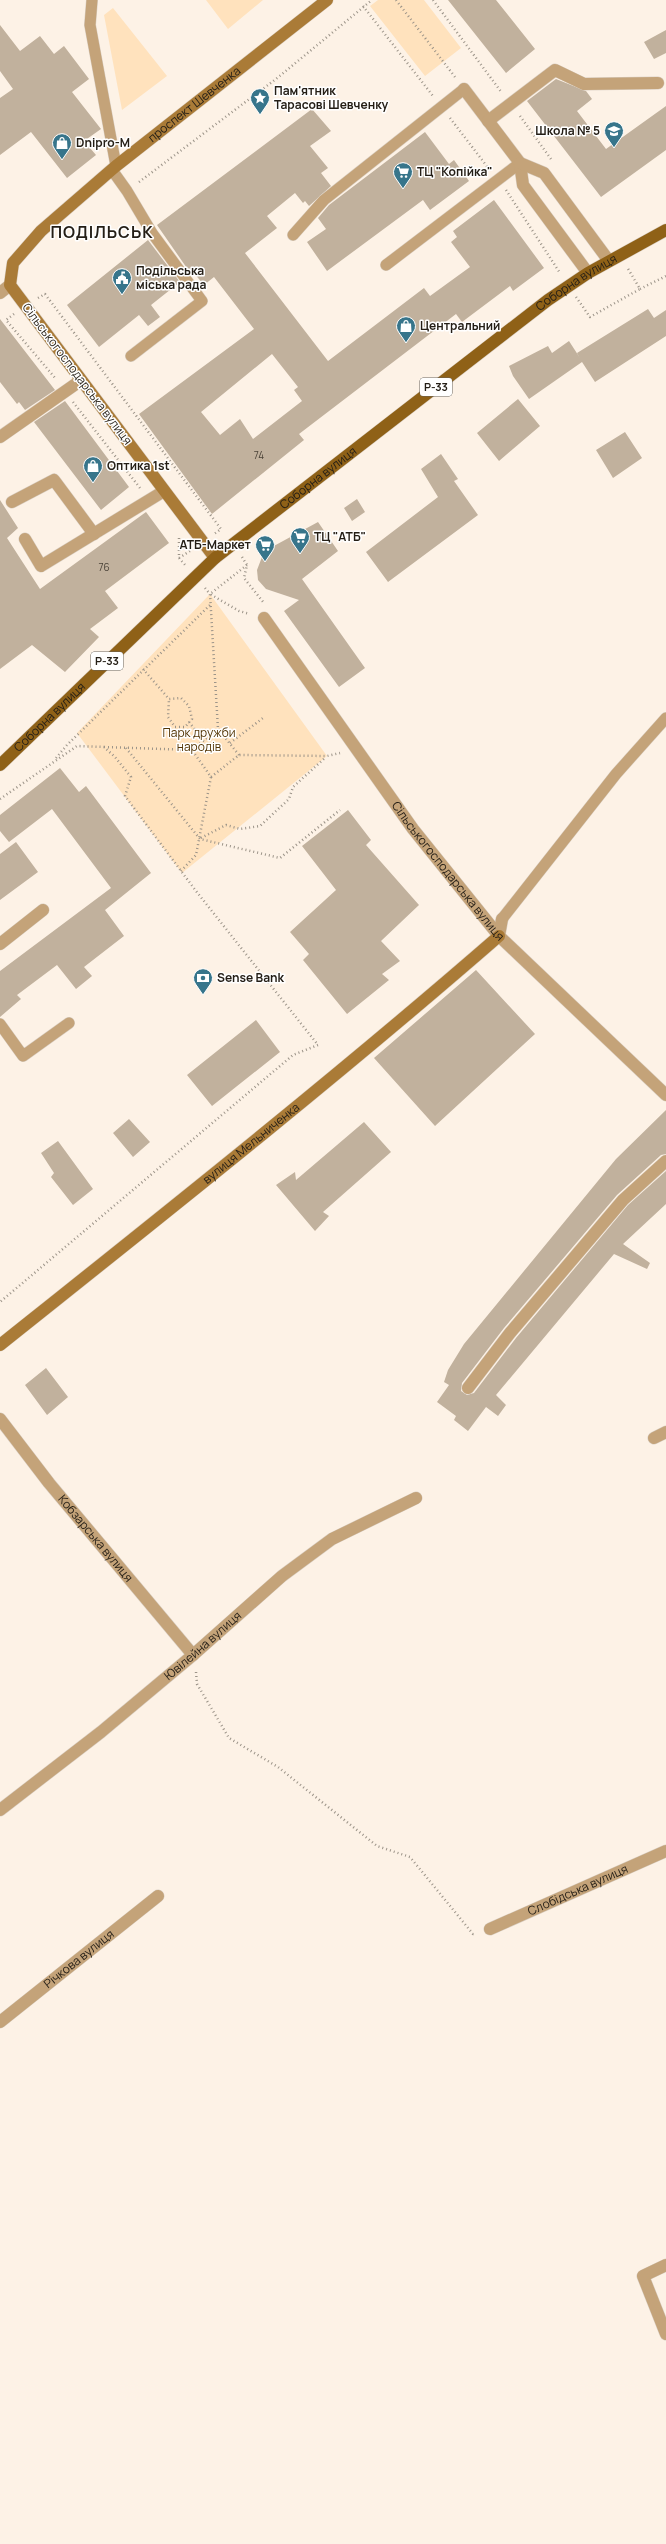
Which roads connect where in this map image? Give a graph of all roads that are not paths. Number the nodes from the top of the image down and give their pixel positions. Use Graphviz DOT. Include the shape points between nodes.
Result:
graph roads {
  1 [pos="92,0"];
  2 [pos="327,0"];
  3 [pos="658,83"];
  4 [pos="464,89"];
  5 [pos="488,121"];
  6 [pos="520,163"];
  7 [pos="114,168"];
  8 [pos="666,230"];
  9 [pos="293,235"];
  10 [pos="609,261"];
  11 [pos="386,265"];
  12 [pos="588,273"];
  13 [pos="10,285"];
  14 [pos="0,293"];
  15 [pos="131,356"];
  16 [pos="80,381"];
  17 [pos="0,437"];
  18 [pos="164,492"];
  19 [pos="12,502"];
  20 [pos="94,534"];
  21 [pos="25,539"];
  22 [pos="215,558"];
  23 [pos="264,618"];
  24 [pos="666,718"];
  25 [pos="0,765"];
  26 [pos="43,910"];
  27 [pos="502,919"];
  28 [pos="498,936"];
  29 [pos="0,944"];
  30 [pos="69,1023"];
  31 [pos="0,1024"];
  32 [pos="666,1095"];
  33 [pos="666,1162"];
  34 [pos="0,1346"];
  35 [pos="468,1388"];
  36 [pos="0,1419"];
  37 [pos="666,1432"];
  38 [pos="654,1438"];
  39 [pos="416,1498"];
  40 [pos="193,1656"];
  41 [pos="0,1810"];
  42 [pos="666,1851"];
  43 [pos="158,1896"];
  44 [pos="490,1929"];
  45 [pos="0,2022"];
  46 [pos="666,2265"];
  47 [pos="666,2334"];
  1 -- 7 [label="lane" via="90,25"];
  2 -- 7 [label="street, проспект Шевченка"];
  3 -- 5 [label="street" via="584,84 555,70"];
  4 -- 5 [label="street"];
  4 -- 9 [label="lane" via="324,200"];
  5 -- 6 [label="street"];
  6 -- 10 [label="street" via="544,173"];
  6 -- 11 [label="lane"];
  6 -- 12 [label="street" via="523,185"];
  7 -- 13 [label="street, проспект Шевченка" via="41,231 13,263"];
  7 -- 15 [label="lane" via="152,233 202,301"];
  8 -- 10 [label="main road, Соборна вулиця / Р-33"];
  10 -- 12 [label="main road, Соборна вулиця / Р-33"];
  12 -- 22 [label="main road, Соборна вулиця / Р-33"];
  13 -- 14 [label="street"];
  13 -- 16 [label="street, Сільськогосподарська вулиця"];
  16 -- 17 [label="street"];
  16 -- 18 [label="street, Сільськогосподарська вулиця"];
  18 -- 20 [label="street"];
  18 -- 22 [label="street, Сільськогосподарська вулиця"];
  19 -- 20 [label="street" via="54,480"];
  20 -- 21 [label="street" via="41,566"];
  22 -- 25 [label="main road, Соборна вулиця / Р-33"];
  23 -- 28 [label="street, Сільськогосподарська вулиця" via="413,829"];
  24 -- 27 [label="lane" via="616,774"];
  26 -- 29 [label="street"];
  27 -- 28 [label="street"];
  28 -- 32 [label="street, Сільськогосподарська вулиця"];
  28 -- 34 [label="street, вулиця Мельниченка" via="372,1044"];
  30 -- 31 [label="lane" via="23,1056"];
  33 -- 35 [label="street" via="618,1206 510,1333"];
  36 -- 40 [label="street, Кобзарська вулиця" via="49,1483"];
  37 -- 38 [label="street"];
  39 -- 40 [label="street, Ювілейна вулиця" via="332,1539 282,1576"];
  40 -- 41 [label="street, Ювілейна вулиця" via="101,1732"];
  42 -- 44 [label="street, Слобідська вулиця"];
  43 -- 45 [label="street, Річкова вулиця"];
  46 -- 47 [label="street" via="643,2276"];
}
